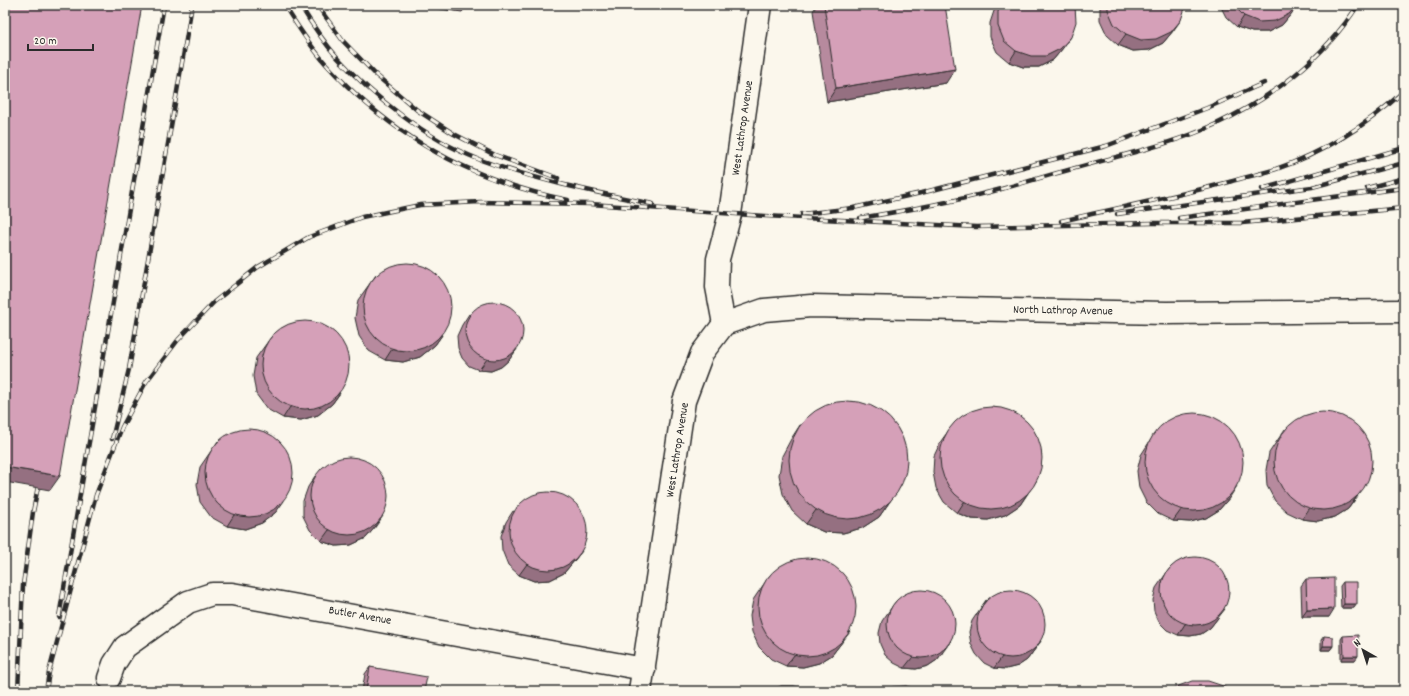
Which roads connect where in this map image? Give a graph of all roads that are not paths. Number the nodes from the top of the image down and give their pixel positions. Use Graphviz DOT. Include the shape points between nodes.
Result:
graph roads {
  1 [pos="760,5"];
  2 [pos="1404,310"];
  3 [pos="724,324"];
  4 [pos="644,669"];
  5 [pos="109,678"];
  6 [pos="640,691"];
  1 -- 3 [label="street, West Lathrop Avenue" via="730,214 718,259 717,287"];
  2 -- 3 [label="street, North Lathrop Avenue" via="1166,313 812,306 764,310"];
  3 -- 4 [label="street, West Lathrop Avenue" via="702,353 684,401"];
  4 -- 5 [label="street, Butler Avenue" via="232,594 212,594 188,602 125,647"];
  4 -- 6 [label="street, West Lathrop Avenue"];
}
